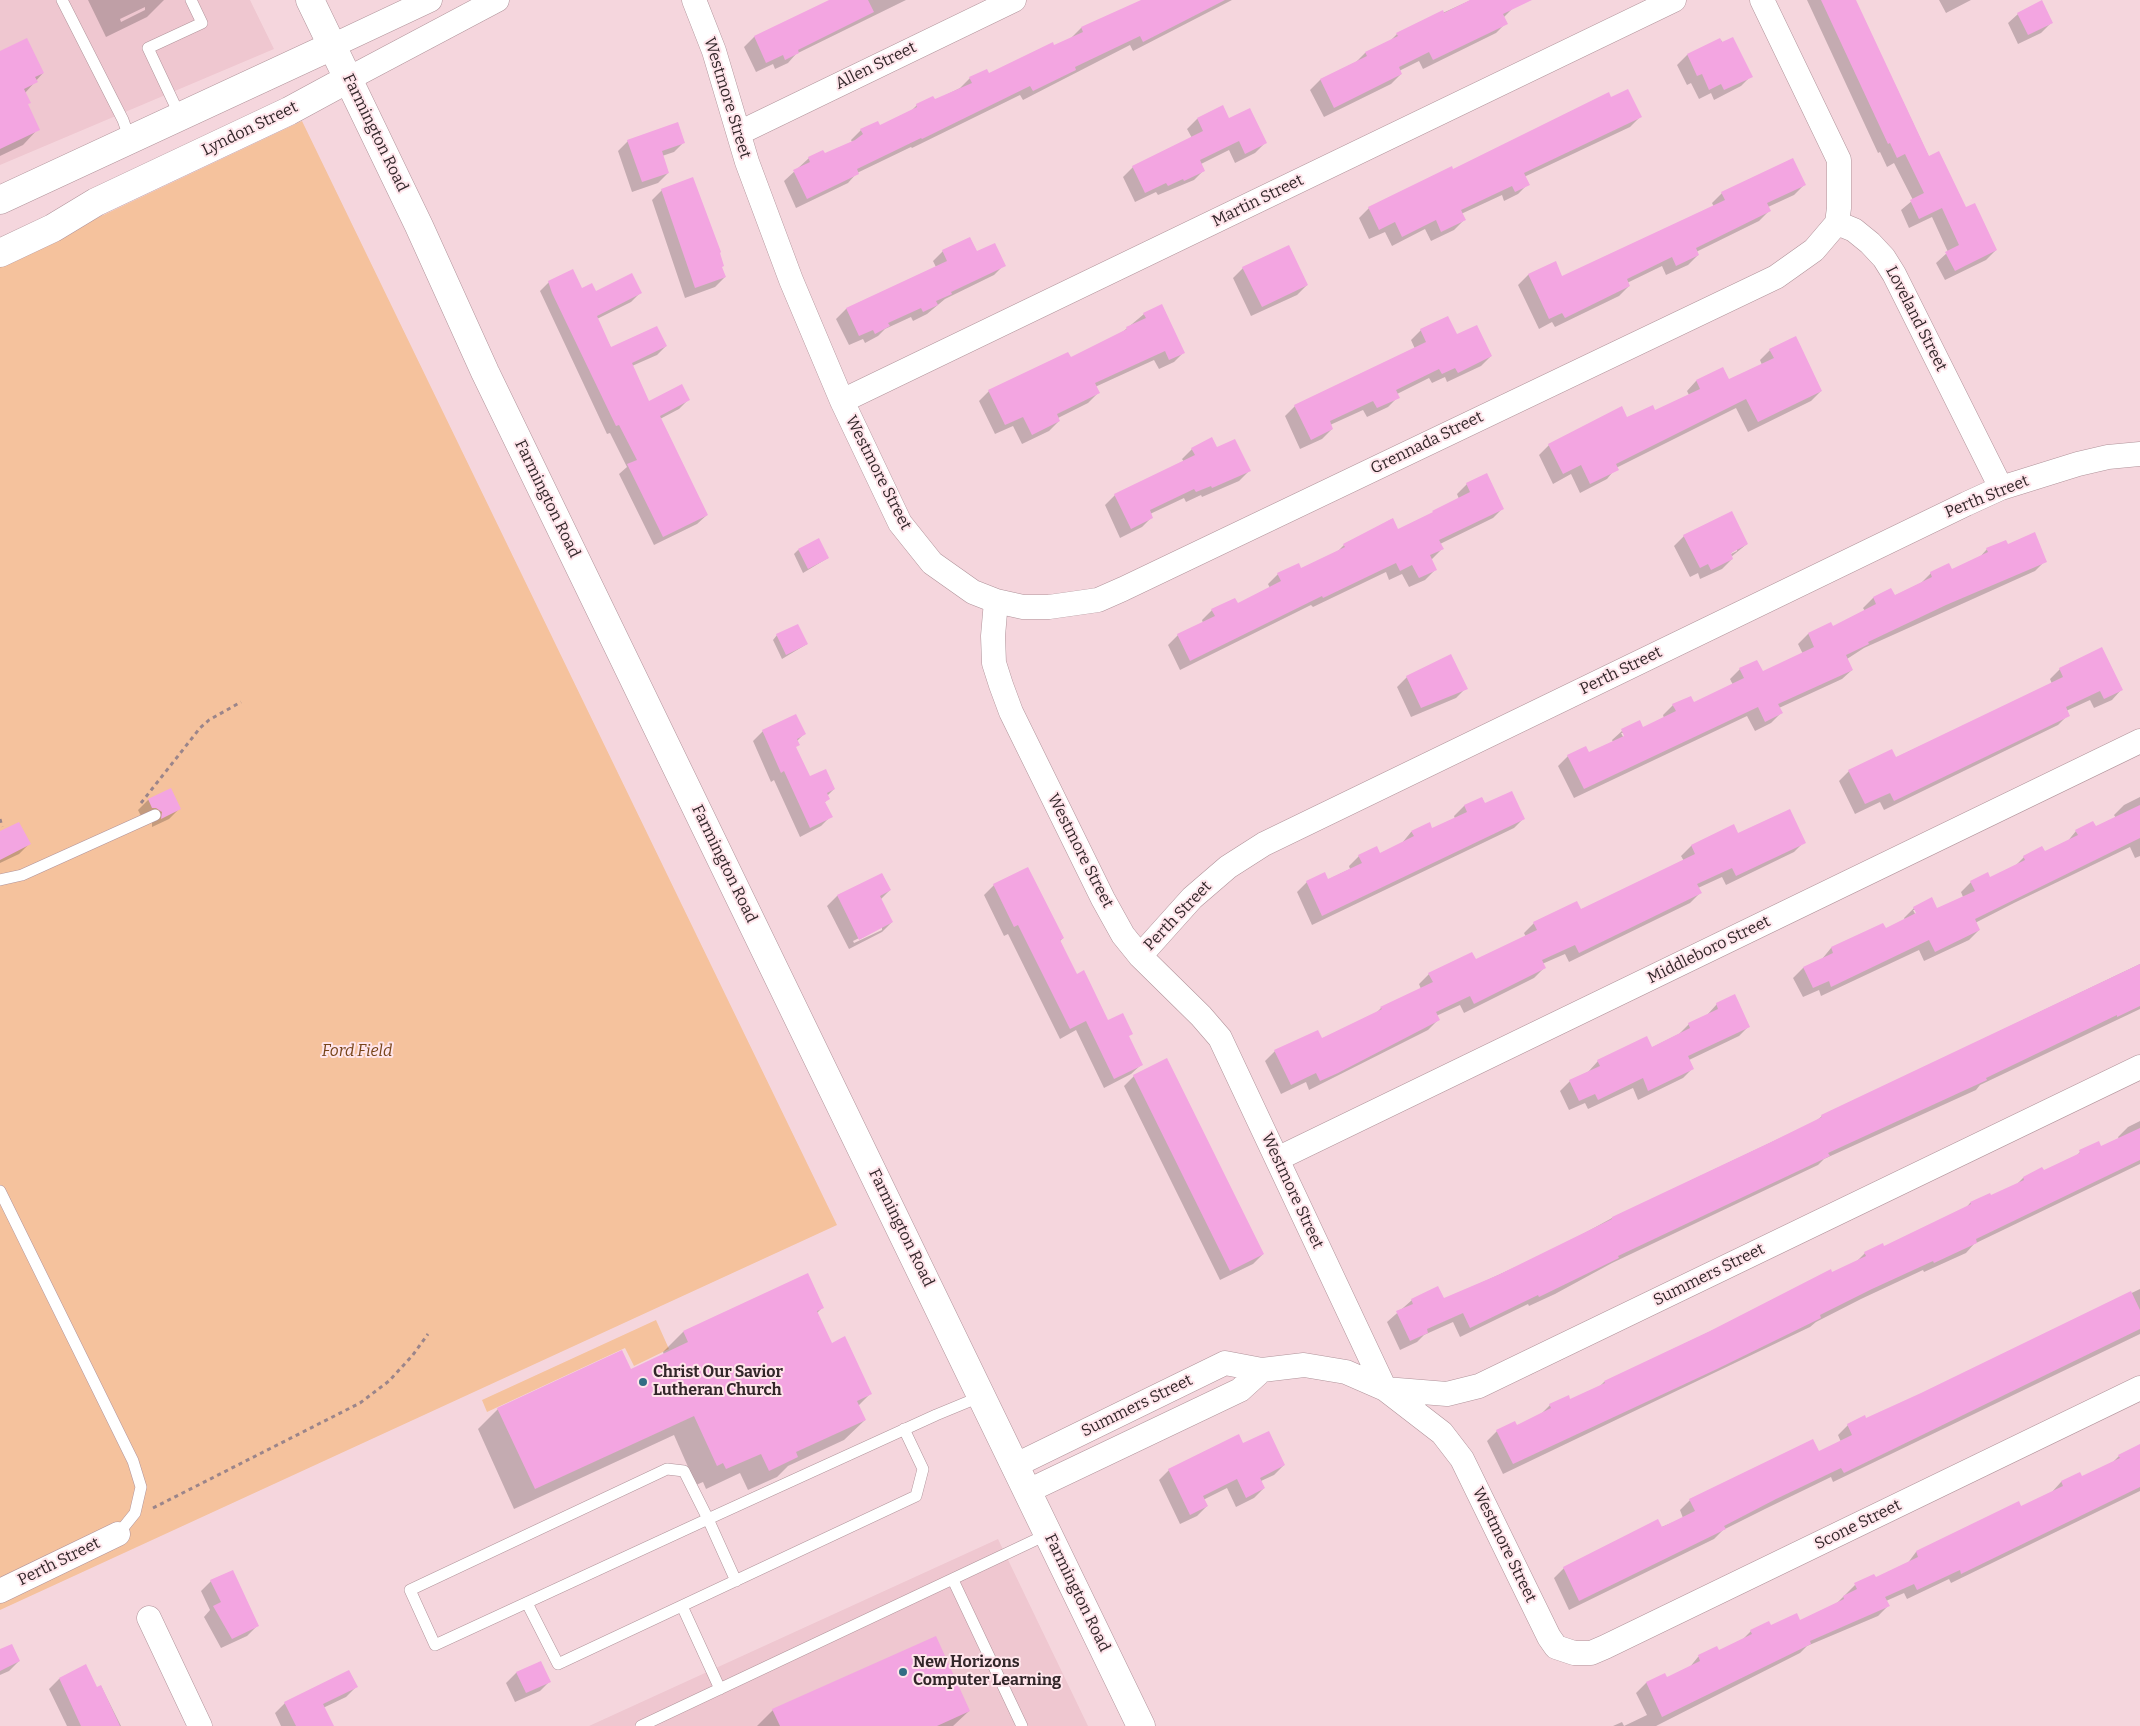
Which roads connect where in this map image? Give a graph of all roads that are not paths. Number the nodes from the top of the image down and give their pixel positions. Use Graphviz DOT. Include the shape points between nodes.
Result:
graph roads {
  1 [pos="62,0"];
  2 [pos="191,0"];
  3 [pos="310,0"];
  4 [pos="430,0"];
  5 [pos="497,0"];
  6 [pos="694,0"];
  7 [pos="1014,0"];
  8 [pos="1674,0"];
  9 [pos="1762,0"];
  10 [pos="332,46"];
  11 [pos="348,79"];
  12 [pos="180,116"];
  13 [pos="738,133"];
  14 [pos="130,140"];
  15 [pos="0,200"];
  16 [pos="1837,223"];
  17 [pos="0,253"];
  18 [pos="842,401"];
  19 [pos="2140,454"];
  20 [pos="2001,488"];
  21 [pos="996,601"];
  22 [pos="2140,741"];
  23 [pos="155,816"];
  24 [pos="0,880"];
  25 [pos="1140,956"];
  26 [pos="2140,1067"];
  27 [pos="1277,1159"];
  28 [pos="0,1191"];
  29 [pos="1262,1370"];
  30 [pos="2140,1388"];
  31 [pos="1385,1389"];
  32 [pos="982,1396"];
  33 [pos="904,1429"];
  34 [pos="1016,1465"];
  35 [pos="1028,1491"];
  36 [pos="708,1519"];
  37 [pos="118,1534"];
  38 [pos="1049,1534"];
  39 [pos="953,1580"];
  40 [pos="736,1581"];
  41 [pos="0,1590"];
  42 [pos="527,1603"];
  43 [pos="682,1606"];
  44 [pos="149,1618"];
  45 [pos="1574,1653"];
  46 [pos="720,1689"];
  47 [pos="200,1726"];
  48 [pos="641,1726"];
  49 [pos="1022,1726"];
  50 [pos="1141,1726"];
  1 -- 14 [label="lane"];
  2 -- 12 [label="lane" via="202,23 148,48"];
  3 -- 10 [label="main road, Farmington Road"];
  4 -- 10 [label="street"];
  5 -- 11 [label="street, Lyndon Street"];
  6 -- 13 [label="street, Westmore Street" via="714,51"];
  7 -- 13 [label="street, Allen Street"];
  8 -- 18 [label="street, Martin Street"];
  9 -- 16 [label="street" via="1838,160"];
  10 -- 11 [label="main road, Farmington Road"];
  10 -- 12 [label="main road"];
  11 -- 17 [label="main road, Lyndon Street" via="289,111 96,202 53,228"];
  11 -- 32 [label="main road, Farmington Road" via="486,372"];
  12 -- 14 [label="main road"];
  13 -- 18 [label="street, Westmore Street" via="791,280"];
  14 -- 15 [label="main road"];
  16 -- 20 [label="street, Loveland Street" via="1854,230 1870,244 1894,274"];
  16 -- 21 [label="street, Grennada Street" via="1814,250 1776,277 1114,593 1082,604 1049,608"];
  18 -- 21 [label="street, Westmore Street" via="900,523 913,542 952,579"];
  19 -- 20 [label="street, Perth Street" via="2078,464"];
  20 -- 25 [label="street, Perth Street" via="1264,844 1228,866 1192,898"];
  21 -- 25 [label="street, Westmore Street" via="992,636 994,663 1011,712 1103,899"];
  22 -- 27 [label="street, Middleboro Street"];
  23 -- 24 [label="lane" via="22,875"];
  25 -- 27 [label="street, Westmore Street" via="1220,1038"];
  26 -- 31 [label="street, Summers Street" via="1479,1386 1447,1394"];
  27 -- 31 [label="street, Westmore Street"];
  28 -- 37 [label="lane" via="133,1461 141,1487 136,1513"];
  29 -- 31 [label="street, Summers Street" via="1304,1365 1346,1372"];
  29 -- 34 [label="street, Summers Street" via="1225,1364"];
  29 -- 35 [label="street, Summers Street" via="1240,1390"];
  30 -- 45 [label="street, Scone Street" via="1605,1647 1591,1653"];
  31 -- 45 [label="street, Westmore Street" via="1442,1433 1462,1459 1549,1637 1556,1647"];
  32 -- 33 [label="lane"];
  32 -- 34 [label="main road, Farmington Road"];
  33 -- 36 [label="lane"];
  33 -- 40 [label="lane" via="923,1469 916,1496"];
  34 -- 35 [label="main road, Farmington Road"];
  35 -- 38 [label="main road, Farmington Road"];
  36 -- 40 [label="lane"];
  36 -- 42 [label="lane"];
  36 -- 42 [label="lane" via="684,1471 666,1469 410,1590 435,1645"];
  37 -- 41 [label="street, Perth Street"];
  38 -- 39 [label="lane"];
  38 -- 50 [label="main road, Farmington Road"];
  39 -- 46 [label="lane"];
  39 -- 49 [label="lane"];
  40 -- 43 [label="lane"];
  42 -- 43 [label="lane" via="558,1664"];
  43 -- 46 [label="lane"];
  44 -- 47 [label="street"];
  46 -- 48 [label="lane"];
}
